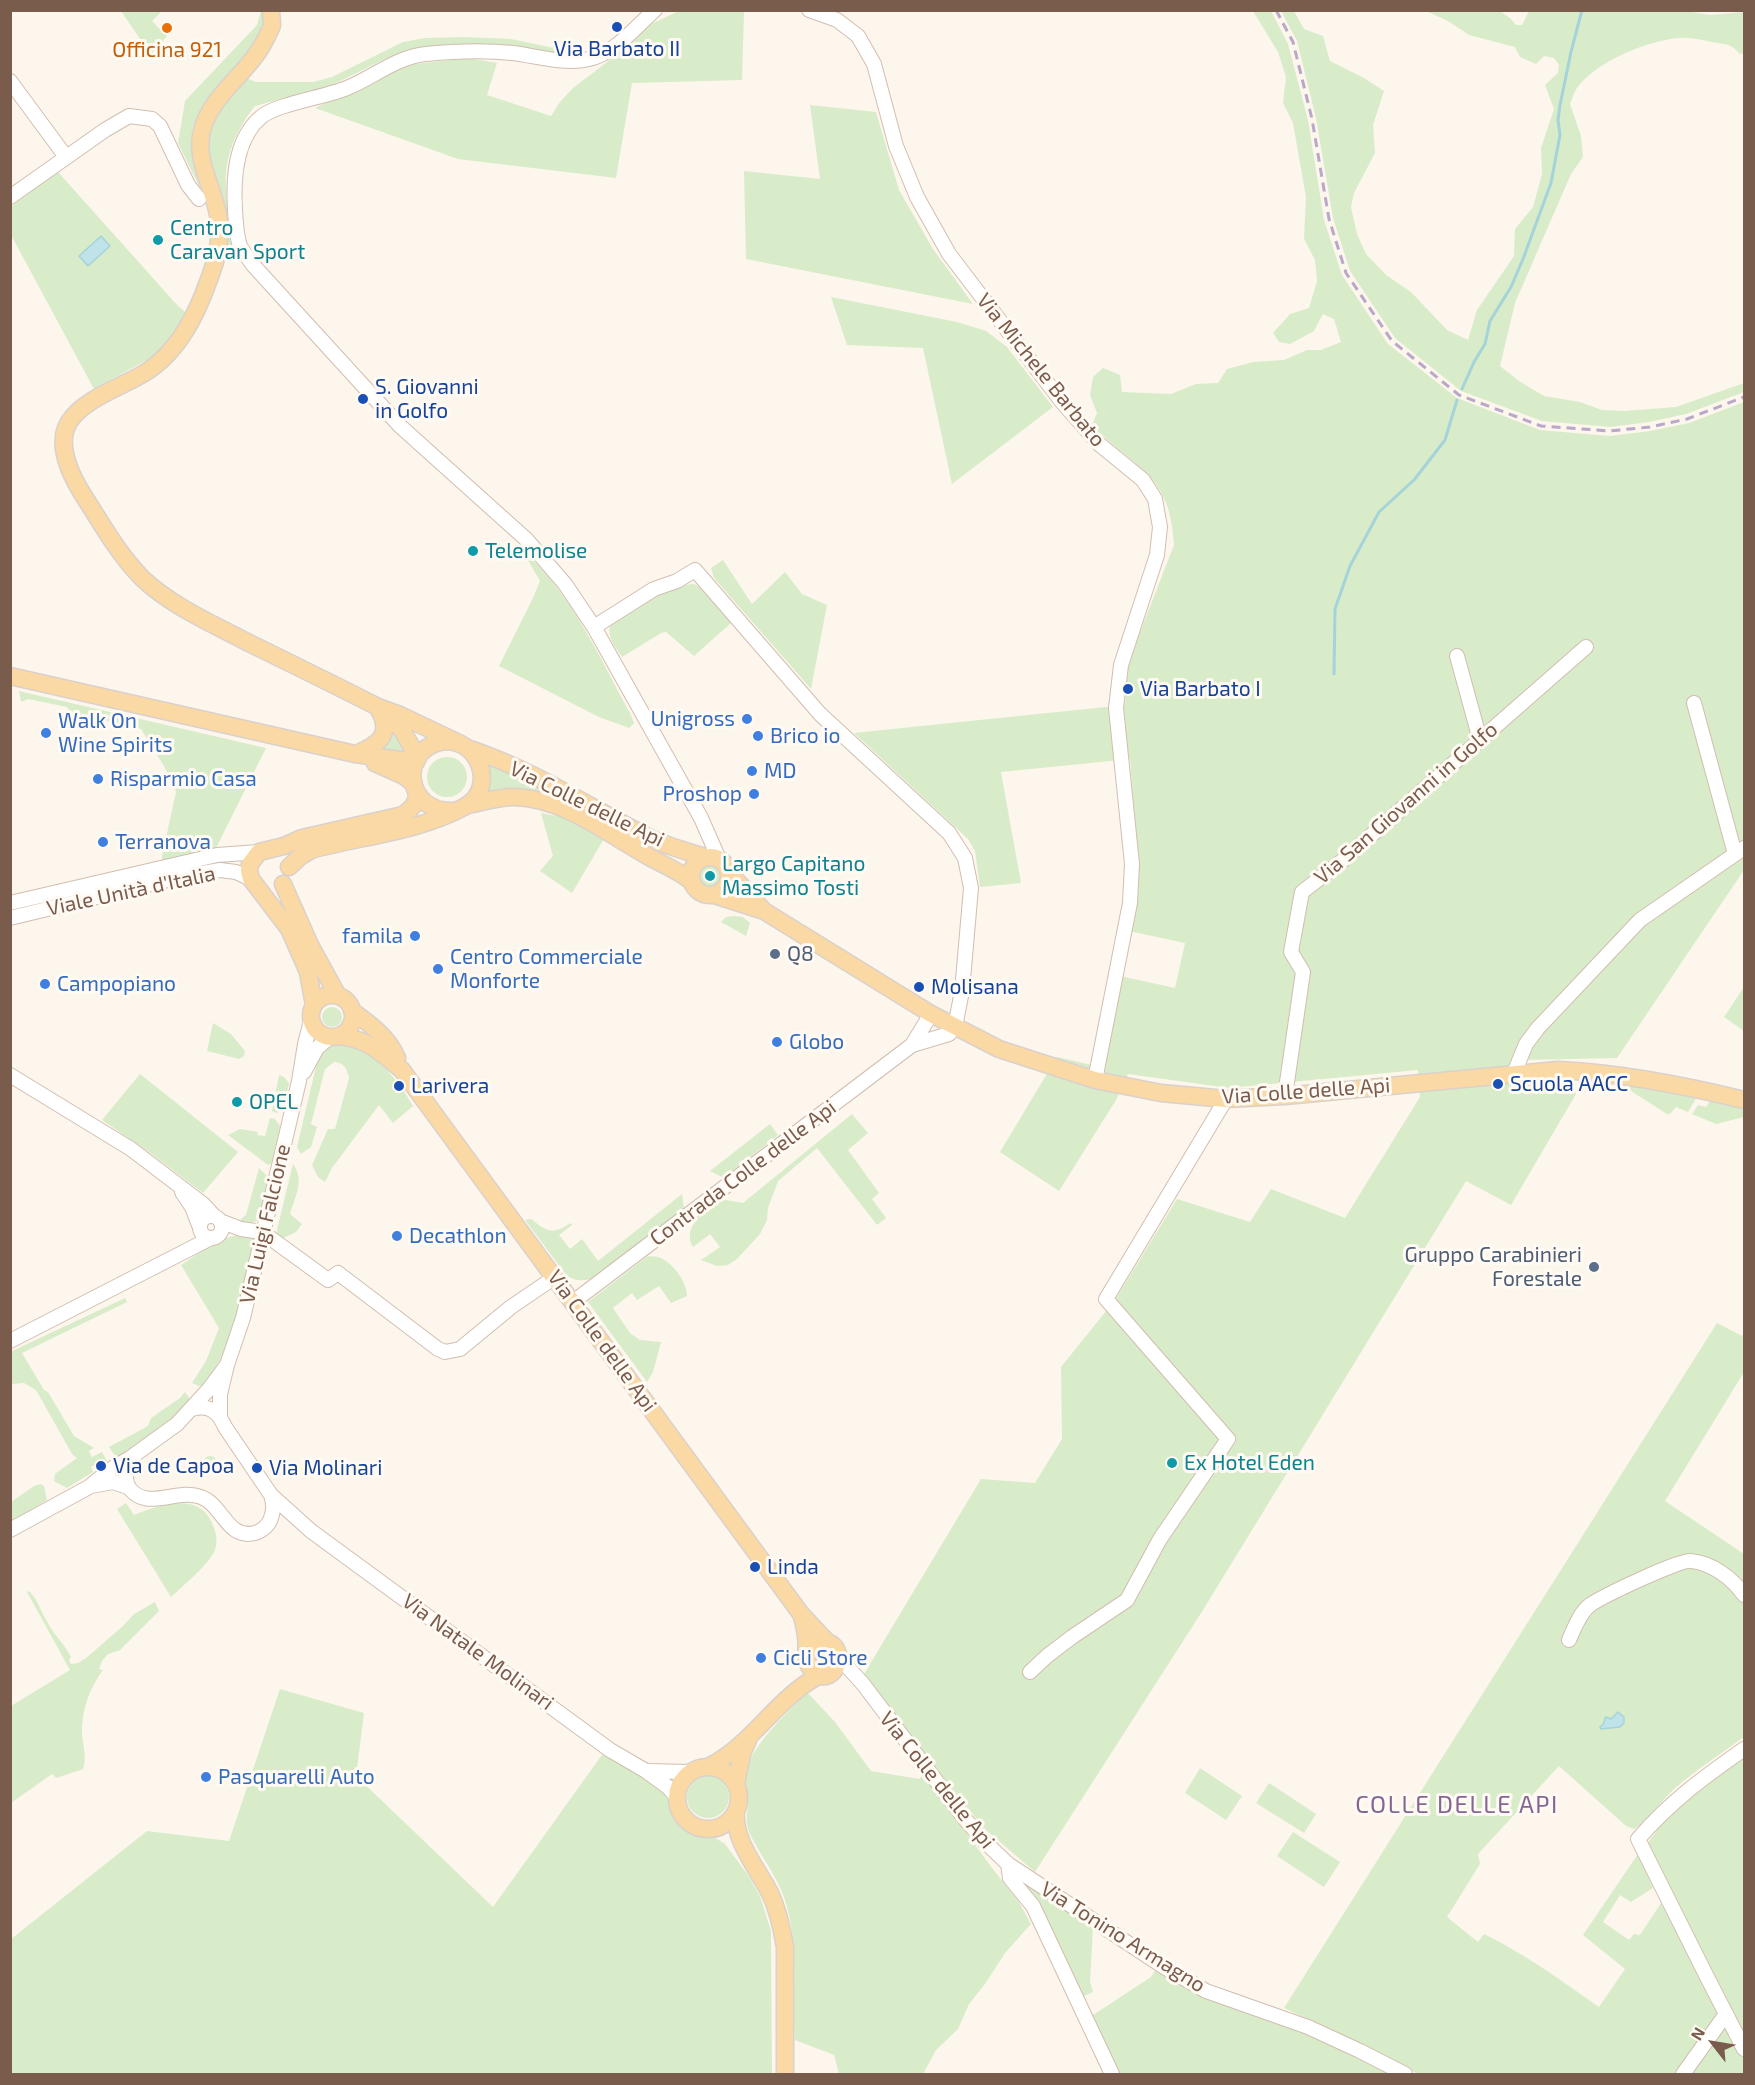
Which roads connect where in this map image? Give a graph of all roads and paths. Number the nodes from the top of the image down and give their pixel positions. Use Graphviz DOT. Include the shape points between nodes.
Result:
graph roads {
  1 [pos="271,10"];
  2 [pos="655,10"];
  3 [pos="809,10"];
  4 [pos="10,81"];
  5 [pos="66,157"];
  6 [pos="10,197"];
  7 [pos="199,199"];
  8 [pos="594,627"];
  9 [pos="1586,647"];
  10 [pos="1457,656"];
  11 [pos="10,676"];
  12 [pos="1694,703"];
  13 [pos="378,707"];
  14 [pos="1480,740"];
  15 [pos="465,747"];
  16 [pos="355,754"];
  17 [pos="417,760"];
  18 [pos="415,788"];
  19 [pos="462,808"];
  20 [pos="264,851"];
  21 [pos="1740,851"];
  22 [pos="718,862"];
  23 [pos="289,867"];
  24 [pos="691,881"];
  25 [pos="254,883"];
  26 [pos="283,884"];
  27 [pos="714,895"];
  28 [pos="10,903"];
  29 [pos="764,911"];
  30 [pos="10,918"];
  31 [pos="338,996"];
  32 [pos="352,1011"];
  33 [pos="312,1013"];
  34 [pos="932,1014"];
  35 [pos="955,1028"];
  36 [pos="334,1037"];
  37 [pos="912,1045"];
  38 [pos="402,1070"];
  39 [pos="1514,1073"];
  40 [pos="10,1075"];
  41 [pos="1095,1080"];
  42 [pos="299,1082"];
  43 [pos="1285,1095"];
  44 [pos="1226,1099"];
  45 [pos="1744,1100"];
  46 [pos="177,1185"];
  47 [pos="217,1218"];
  48 [pos="199,1227"];
  49 [pos="241,1229"];
  50 [pos="262,1232"];
  51 [pos="215,1237"];
  52 [pos="187,1250"];
  53 [pos="555,1277"];
  54 [pos="573,1302"];
  55 [pos="10,1341"];
  56 [pos="227,1365"];
  57 [pos="192,1409"];
  58 [pos="220,1415"];
  59 [pos="130,1458"];
  60 [pos="89,1487"];
  61 [pos="128,1487"];
  62 [pos="271,1495"];
  63 [pos="269,1522"];
  64 [pos="10,1530"];
  65 [pos="311,1531"];
  66 [pos="1744,1594"];
  67 [pos="801,1614"];
  68 [pos="1569,1640"];
  69 [pos="834,1648"];
  70 [pos="807,1659"];
  71 [pos="1030,1672"];
  72 [pos="823,1675"];
  73 [pos="868,1693"];
  74 [pos="790,1695"];
  75 [pos="750,1737"];
  76 [pos="1744,1749"];
  77 [pos="710,1766"];
  78 [pos="646,1771"];
  79 [pos="689,1772"];
  80 [pos="736,1784"];
  81 [pos="676,1796"];
  82 [pos="736,1811"];
  83 [pos="713,1828"];
  84 [pos="748,1856"];
  85 [pos="1008,1864"];
  86 [pos="1726,2014"];
  87 [pos="1744,2049"];
  88 [pos="785,2074"];
  89 [pos="1112,2074"];
  90 [pos="1405,2074"];
  91 [pos="1683,2074"];
  1 -- 13 [label="main road" via="272,26 261,49 212,107 203,128 203,168 220,230 215,260 191,322 174,349 149,370 87,404 69,422 64,441 68,467 91,508 122,555 144,579 186,609"];
  2 -- 8 [label="street" via="614,48 590,59 565,61 470,51 424,54 407,58 327,96 278,108 262,116 250,130 239,153 233,181 240,246 253,265 400,426 527,540 565,584"];
  3 -- 41 [label="street, Via Michele Barbato" via="837,20 858,36 874,64 896,146 917,197 949,254 1062,402 1099,444 1143,480 1155,499 1160,527 1157,555 1121,665 1117,697 1132,864 1130,903"];
  4 -- 5 [label="street"];
  5 -- 6 [label="street"];
  5 -- 7 [label="street" via="129,116 152,119 160,126 188,185"];
  8 -- 22 [label="street" via="701,819"];
  8 -- 35 [label="street" via="654,589 695,570 820,714 949,833 965,858 971,888"];
  9 -- 14 [label="street, Via San Giovanni in Golfo"];
  10 -- 14 [label="street"];
  11 -- 16 [label="main road"];
  12 -- 21 [label="street"];
  13 -- 15 [label="main road, Via Colle delle Api"];
  13 -- 16 [label="main road" via="385,730 372,747"];
  13 -- 17 [label="main road" via="402,730"];
  14 -- 43 [label="street, Via San Giovanni in Golfo" via="1302,892 1291,952 1303,972"];
  15 -- 17 [label="main road" via="440,742 430,746"];
  15 -- 19 [label="main road" via="479,762 482,777 478,793"];
  15 -- 22 [label="main road, Via Colle delle Api" via="546,782 651,838"];
  16 -- 17 [label="main road"];
  16 -- 18 [label="main road" via="404,776"];
  17 -- 18 [label="main road" via="413,772"];
  18 -- 19 [label="main road" via="433,808"];
  18 -- 20 [label="main road" via="417,800 403,815 302,838"];
  19 -- 23 [label="main road" via="425,823 311,850"];
  19 -- 24 [label="main road, Via Colle delle Api" via="513,797 559,806"];
  20 -- 23 [label="main road" via="282,855"];
  20 -- 25 [label="main road" via="250,864"];
  20 -- 28 [label="street, Viale Unità d'Italia" via="217,855"];
  21 -- 39 [label="street" via="1640,920 1538,1028 1526,1044"];
  22 -- 24 [label="main road" via="698,860 690,873"];
  22 -- 27 [label="main road" via="729,879"];
  22 -- 29 [label="main road, Via Colle delle Api"];
  23 -- 26 [label="main road"];
  24 -- 27 [label="main road" via="699,892"];
  25 -- 26 [label="main road" via="271,890"];
  25 -- 30 [label="street, Viale Unità d'Italia" via="236,872 220,870"];
  25 -- 33 [label="main road" via="289,929 308,972"];
  26 -- 31 [label="main road"];
  27 -- 29 [label="main road, Via Colle delle Api"];
  29 -- 34 [label="main road, Via Colle delle Api"];
  31 -- 32 [label="main road"];
  31 -- 33 [label="main road" via="324,997"];
  32 -- 36 [label="main road" via="350,1026"];
  32 -- 38 [label="main road, Via Colle delle Api" via="375,1028 394,1050"];
  33 -- 36 [label="main road" via="318,1032"];
  33 -- 42 [label="street, Via Luigi Falcione"];
  34 -- 35 [label="main road, Via Colle delle Api"];
  34 -- 37 [label="street, Contrada Colle delle Api"];
  35 -- 37 [label="street, Contrada Colle delle Api" via="949,1034"];
  35 -- 41 [label="main road, Via Colle delle Api" via="999,1049"];
  36 -- 38 [label="main road, Via Colle delle Api" via="355,1038 375,1047"];
  36 -- 42 [label="street, Via Luigi Falcione" via="317,1048"];
  37 -- 54 [label="street, Contrada Colle delle Api"];
  38 -- 53 [label="main road, Via Colle delle Api"];
  39 -- 43 [label="main road, Via Colle delle Api"];
  39 -- 45 [label="main road, Via Colle delle Api" via="1602,1072"];
  40 -- 46 [label="street" via="130,1149"];
  41 -- 44 [label="main road, Via Colle delle Api" via="1161,1093"];
  42 -- 50 [label="street, Via Luigi Falcione"];
  43 -- 44 [label="main road, Via Colle delle Api"];
  44 -- 71 [label="street" via="1106,1299 1228,1439 1160,1539 1127,1600 1072,1637"];
  46 -- 47 [label="street"];
  46 -- 48 [label="street" via="192,1207"];
  47 -- 48 [label="street" via="206,1216"];
  47 -- 49 [label="street"];
  47 -- 51 [label="street" via="222,1228"];
  48 -- 51 [label="street" via="204,1236"];
  48 -- 52 [label="street"];
  49 -- 50 [label="street"];
  49 -- 51 [label="street"];
  50 -- 53 [label="street" via="328,1280 338,1273 445,1352 460,1349"];
  50 -- 56 [label="street, Via Luigi Falcione" via="243,1318"];
  51 -- 52 [label="street"];
  52 -- 55 [label="street"];
  53 -- 54 [label="main road, Via Colle delle Api"];
  54 -- 67 [label="main road, Via Colle delle Api"];
  56 -- 57 [label="street, Via Luigi Falcione"];
  56 -- 58 [label="street, Via Luigi Falcione"];
  57 -- 58 [label="street" via="208,1408"];
  57 -- 59 [label="street, Via Luigi Falcione"];
  58 -- 62 [label="street, Via Natale Molinari"];
  59 -- 60 [label="street, Via Luigi Falcione"];
  59 -- 61 [label="street" via="126,1467"];
  60 -- 61 [label="street" via="113,1482"];
  60 -- 64 [label="street"];
  61 -- 63 [label="street" via="136,1495 150,1499 180,1493 200,1496 215,1506 229,1527 241,1534 257,1533"];
  62 -- 63 [label="street" via="274,1504"];
  62 -- 65 [label="street, Via Natale Molinari"];
  63 -- 65 [label="street, Via Natale Molinari" via="286,1521"];
  65 -- 78 [label="street, Via Natale Molinari" via="610,1750"];
  66 -- 68 [label="street" via="1736,1583 1706,1565 1690,1560 1674,1564 1589,1605"];
  67 -- 69 [label="main road, Via Colle delle Api"];
  67 -- 70 [label="main road, Via Colle delle Api"];
  69 -- 70 [label="main road" via="825,1643 816,1645"];
  69 -- 72 [label="main road" via="837,1666"];
  69 -- 73 [label="street, Via Colle delle Api"];
  70 -- 72 [label="main road" via="812,1670"];
  70 -- 74 [label="main road"];
  72 -- 73 [label="street, Via Colle delle Api" via="839,1676"];
  72 -- 74 [label="main road"];
  73 -- 85 [label="street, Via Colle delle Api" via="965,1819"];
  74 -- 75 [label="main road"];
  75 -- 77 [label="main road"];
  75 -- 80 [label="main road"];
  76 -- 86 [label="street" via="1695,1783 1638,1839"];
  77 -- 79 [label="main road"];
  77 -- 80 [label="main road" via="721,1769"];
  78 -- 79 [label="street, Via Natale Molinari"];
  78 -- 81 [label="street, Via Natale Molinari"];
  79 -- 81 [label="main road"];
  80 -- 82 [label="main road"];
  81 -- 83 [label="main road" via="677,1806 687,1821"];
  82 -- 83 [label="main road" via="723,1825"];
  82 -- 84 [label="main road"];
  83 -- 84 [label="main road"];
  84 -- 88 [label="main road" via="770,1894 783,1929"];
  85 -- 89 [label="street" via="1010,1878 1033,1906"];
  85 -- 90 [label="street, Via Tonino Armagno" via="1206,1991 1308,2027"];
  86 -- 87 [label="street"];
  86 -- 91 [label="street"];
}
